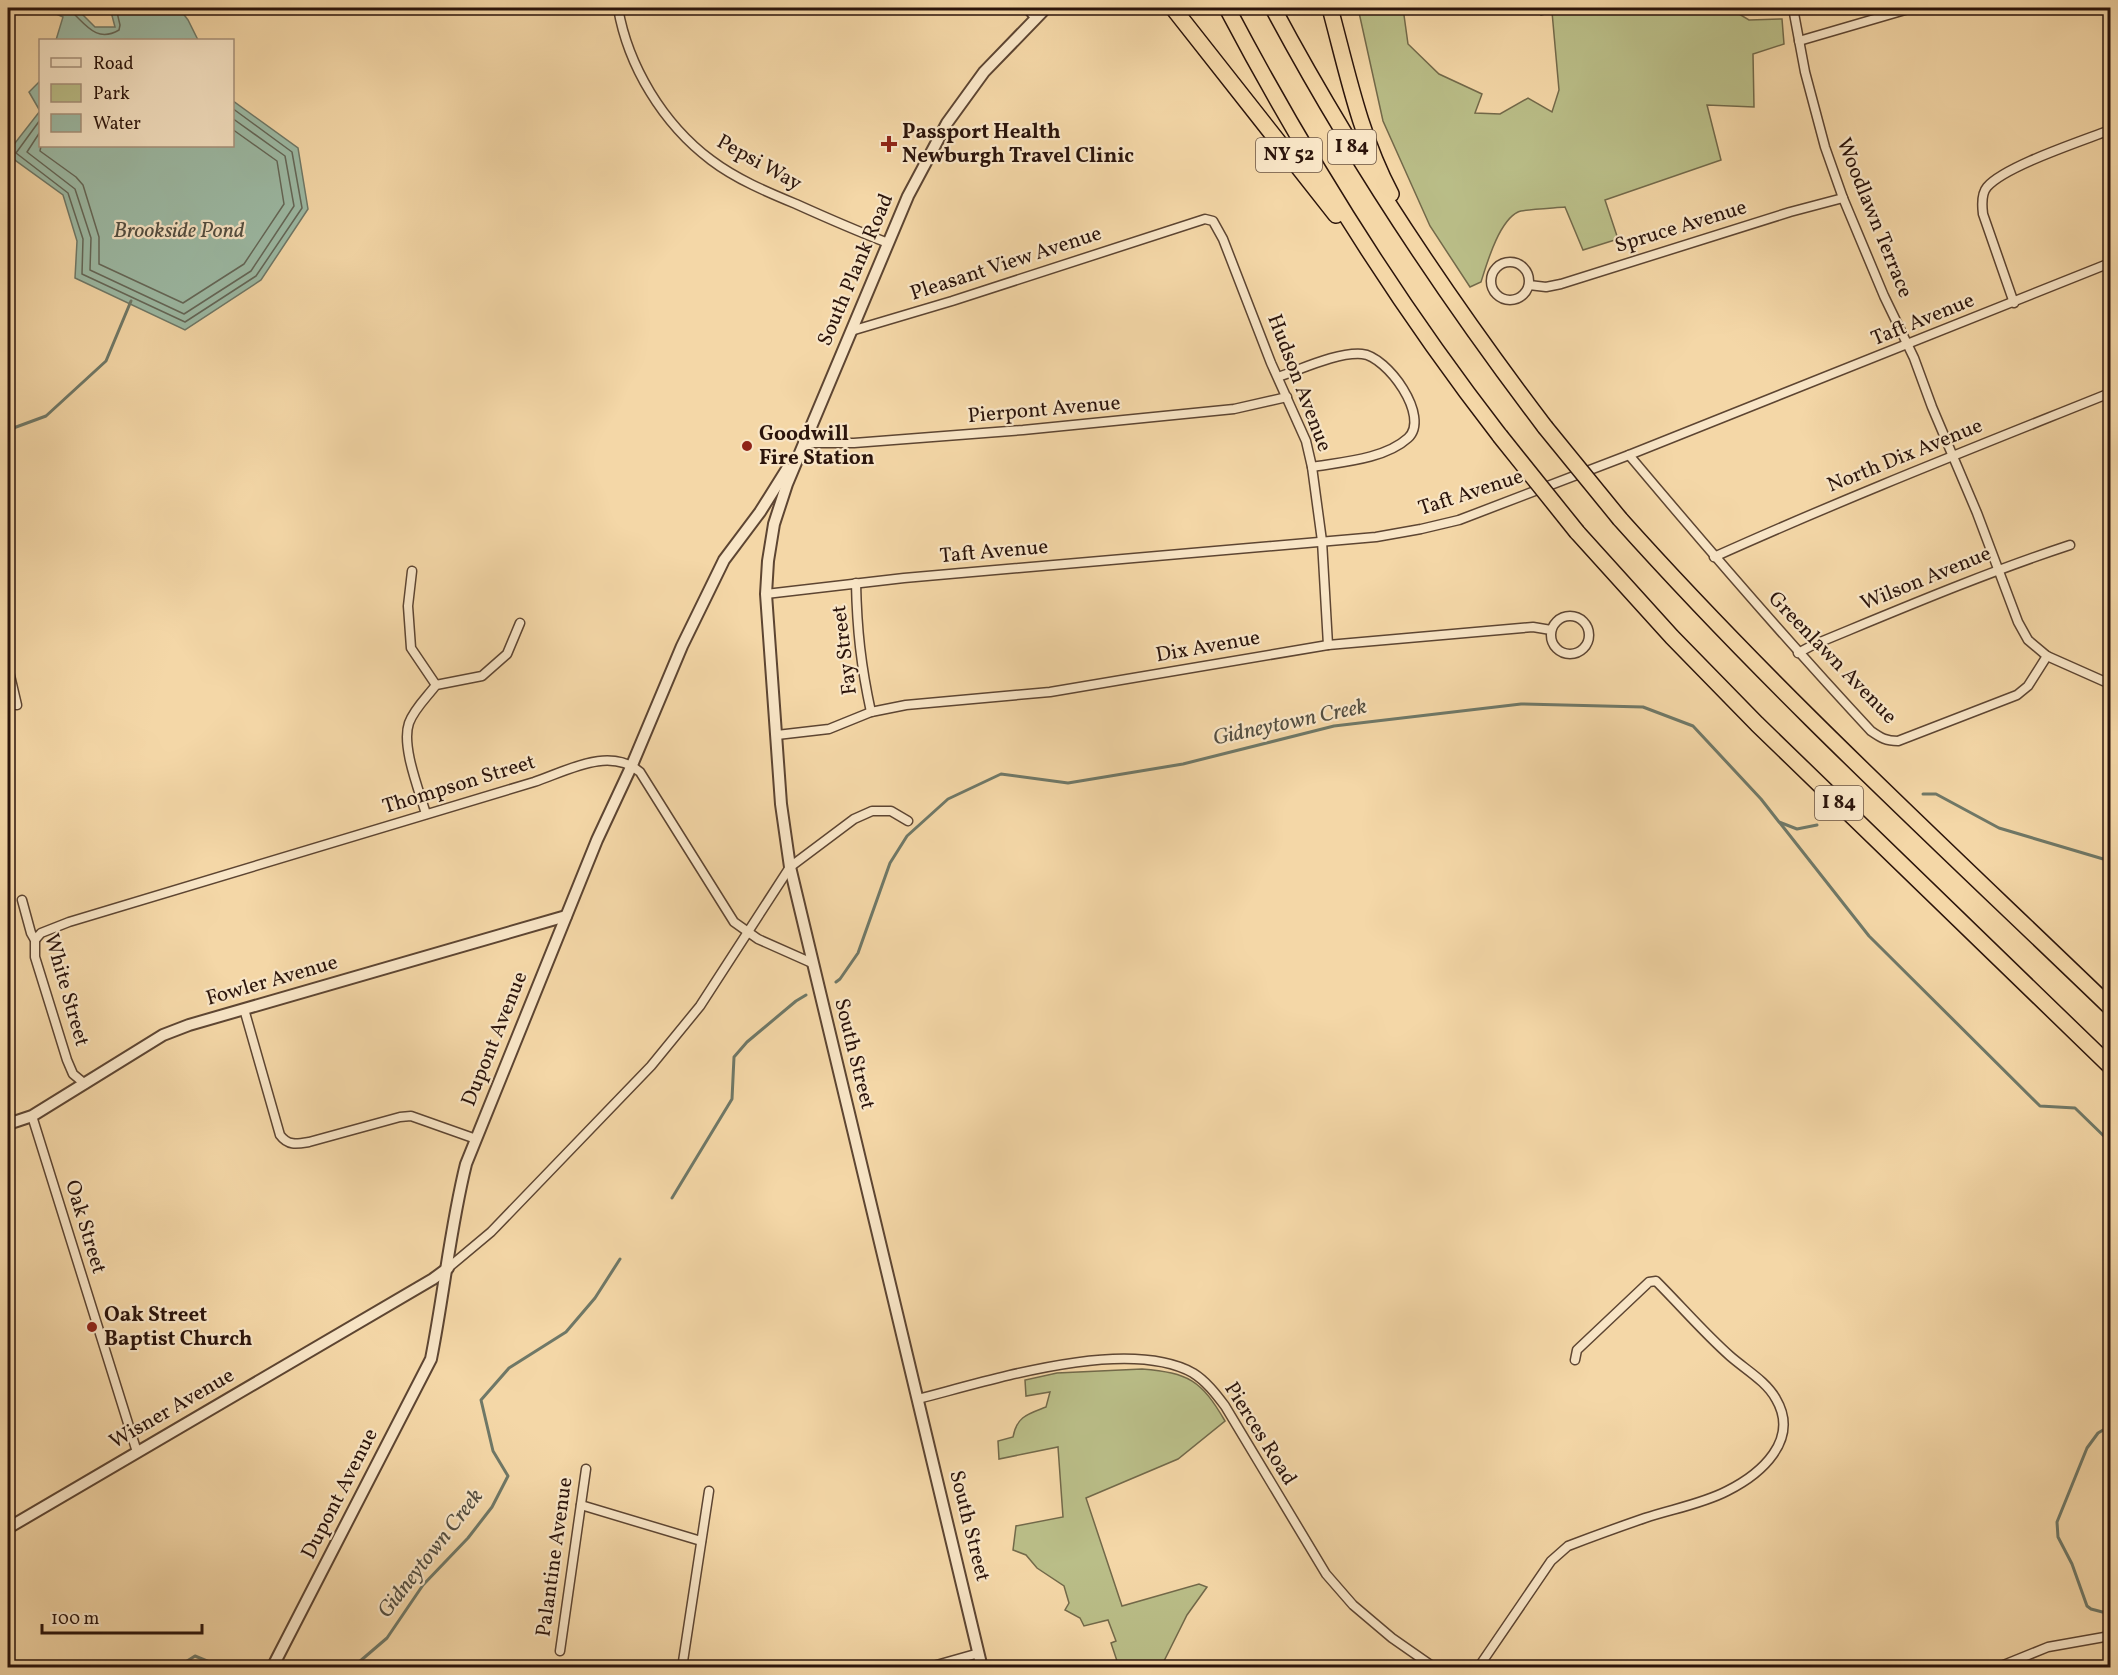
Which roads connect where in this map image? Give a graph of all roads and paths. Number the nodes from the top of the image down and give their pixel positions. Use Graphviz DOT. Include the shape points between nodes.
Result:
graph roads {
  1 [pos="618,8"];
  2 [pos="1026,8"];
  3 [pos="1046,8"];
  4 [pos="1173,8"];
  5 [pos="1227,8"];
  6 [pos="1274,8"];
  7 [pos="1330,8"];
  8 [pos="1793,8"];
  9 [pos="1912,8"];
  10 [pos="1035,17"];
  11 [pos="1799,41"];
  12 [pos="2110,130"];
  13 [pos="1843,198"];
  14 [pos="1172,229"];
  15 [pos="888,243"];
  16 [pos="2110,263"];
  17 [pos="1438,281"];
  18 [pos="1529,285"];
  19 [pos="2014,303"];
  20 [pos="1404,304"];
  21 [pos="851,331"];
  22 [pos="1908,345"];
  23 [pos="1278,377"];
  24 [pos="2110,393"];
  25 [pos="1287,397"];
  26 [pos="803,443"];
  27 [pos="1629,455"];
  28 [pos="1953,455"];
  29 [pos="1312,467"];
  30 [pos="1322,541"];
  31 [pos="2070,545"];
  32 [pos="1714,557"];
  33 [pos="412,570"];
  34 [pos="1998,570"];
  35 [pos="856,583"];
  36 [pos="766,594"];
  37 [pos="520,623"];
  38 [pos="1551,630"];
  39 [pos="1328,645"];
  40 [pos="1798,653"];
  41 [pos="2047,656"];
  42 [pos="8,667"];
  43 [pos="2110,684"];
  44 [pos="436,685"];
  45 [pos="17,705"];
  46 [pos="871,712"];
  47 [pos="777,735"];
  48 [pos="632,765"];
  49 [pos="426,814"];
  50 [pos="908,821"];
  51 [pos="790,867"];
  52 [pos="22,900"];
  53 [pos="566,916"];
  54 [pos="748,934"];
  55 [pos="35,940"];
  56 [pos="813,963"];
  57 [pos="2110,1007"];
  58 [pos="244,1009"];
  59 [pos="2110,1066"];
  60 [pos="85,1084"];
  61 [pos="32,1116"];
  62 [pos="8,1125"];
  63 [pos="476,1139"];
  64 [pos="448,1268"];
  65 [pos="1575,1360"];
  66 [pos="918,1399"];
  67 [pos="136,1452"];
  68 [pos="586,1469"];
  69 [pos="709,1491"];
  70 [pos="581,1505"];
  71 [pos="8,1528"];
  72 [pos="701,1541"];
  73 [pos="2110,1636"];
  74 [pos="560,1651"];
  75 [pos="979,1653"];
  76 [pos="272,1668"];
  77 [pos="682,1668"];
  78 [pos="926,1668"];
  79 [pos="982,1668"];
  80 [pos="1435,1668"];
  81 [pos="1478,1668"];
  82 [pos="1996,1668"];
  1 -- 15 [label="street, Pepsi Way" via="633,62 670,121 694,146 741,178"];
  2 -- 10 [label="street"];
  3 -- 10 [label="street, South Plank Road"];
  4 -- 20 [label="highway, NY 52"];
  5 -- 20 [label="highway, I 84" via="1309,155"];
  6 -- 17 [label="highway, I 84" via="1344,134"];
  7 -- 17 [label="highway" via="1374,157"];
  8 -- 11 [label="street, Woodlawn Terrace"];
  9 -- 11 [label="street"];
  10 -- 15 [label="street, South Plank Road" via="956,109 908,196"];
  11 -- 13 [label="street, Woodlawn Terrace" via="1825,147"];
  12 -- 19 [label="street" via="2038,158 1987,187 1983,214"];
  13 -- 18 [label="street, Spruce Avenue" via="1561,284"];
  13 -- 22 [label="street, Woodlawn Terrace"];
  14 -- 21 [label="street, Pleasant View Avenue"];
  14 -- 23 [label="street, Hudson Avenue" via="1204,219 1213,221"];
  15 -- 21 [label="street, South Plank Road"];
  16 -- 19 [label="street, Taft Avenue"];
  17 -- 57 [label="highway, I 84, bridge" via="1545,427 1620,519 1697,604"];
  18 -- 18 [label="street" via="1528,273 1514,262 1497,266 1490,278 1493,291 1503,299 1516,300"];
  19 -- 22 [label="street, Taft Avenue"];
  20 -- 59 [label="highway, I 84, bridge" via="1500,436 1577,532 1665,629 1757,724"];
  21 -- 26 [label="street, South Plank Road"];
  22 -- 27 [label="street, Taft Avenue"];
  22 -- 28 [label="street, Woodlawn Terrace"];
  23 -- 25 [label="street, Hudson Avenue"];
  23 -- 29 [label="street" via="1346,355 1366,354 1384,365 1413,408 1416,428 1400,445 1367,458"];
  24 -- 28 [label="street, North Dix Avenue"];
  25 -- 26 [label="street, Pierpont Avenue" via="1234,409 1023,430"];
  25 -- 29 [label="street, Hudson Avenue" via="1306,441"];
  26 -- 36 [label="street, South Street" via="774,524"];
  26 -- 48 [label="street, Dupont Avenue" via="724,560 682,646"];
  27 -- 30 [label="street, Taft Avenue" via="1459,520 1376,537"];
  27 -- 32 [label="street, Greenlawn Avenue"];
  28 -- 32 [label="street, North Dix Avenue"];
  28 -- 34 [label="street, Woodlawn Terrace"];
  29 -- 30 [label="street, Hudson Avenue"];
  30 -- 35 [label="street, Taft Avenue"];
  30 -- 39 [label="street, Hudson Avenue"];
  31 -- 34 [label="street, Wilson Avenue"];
  32 -- 40 [label="street, Greenlawn Avenue"];
  33 -- 44 [label="street" via="408,606 411,648"];
  34 -- 40 [label="street, Wilson Avenue"];
  34 -- 41 [label="street, Woodlawn Terrace" via="2025,635"];
  35 -- 36 [label="street, Taft Avenue"];
  35 -- 46 [label="street, Fay Street" via="857,634"];
  36 -- 47 [label="street, South Street"];
  37 -- 44 [label="street" via="507,654 482,676"];
  38 -- 38 [label="street" via="1555,648 1566,654 1578,652 1589,637 1586,625 1576,617 1558,620"];
  38 -- 39 [label="street, Dix Avenue" via="1533,627"];
  39 -- 46 [label="street, Dix Avenue" via="1050,692 906,705"];
  40 -- 41 [label="street, Greenlawn Avenue" via="1871,731 1887,741 1898,741 2016,695 2028,686"];
  41 -- 43 [label="street"];
  42 -- 45 [label="street"];
  44 -- 49 [label="street" via="415,711 406,735"];
  46 -- 47 [label="street, Dix Avenue" via="829,729"];
  47 -- 51 [label="street, South Street"];
  48 -- 49 [label="street, Thompson Street" via="597,761"];
  48 -- 53 [label="street, Dupont Avenue"];
  48 -- 54 [label="street" via="734,922"];
  49 -- 55 [label="street, Thompson Street" via="69,922 41,933"];
  50 -- 51 [label="street" via="891,811 872,811 854,819"];
  51 -- 54 [label="street"];
  51 -- 56 [label="street, South Street"];
  52 -- 55 [label="street, White Street"];
  53 -- 58 [label="street, Fowler Avenue"];
  53 -- 63 [label="street, Dupont Avenue"];
  54 -- 56 [label="street"];
  54 -- 64 [label="street" via="700,1006 651,1066 491,1232"];
  55 -- 60 [label="street, White Street" via="35,957 67,1060 73,1074"];
  56 -- 66 [label="street, South Street"];
  58 -- 60 [label="street, Fowler Avenue" via="163,1035"];
  58 -- 63 [label="street" via="284,1141 309,1142 411,1116"];
  60 -- 61 [label="street, Fowler Avenue"];
  61 -- 62 [label="street, Fowler Avenue"];
  61 -- 67 [label="street, Oak Street"];
  63 -- 64 [label="street, Dupont Avenue" via="457,1198"];
  64 -- 67 [label="street, Wisner Avenue"];
  64 -- 76 [label="street, Dupont Avenue" via="431,1359"];
  65 -- 81 [label="street" via="1577,1350 1649,1282 1656,1281 1772,1393 1782,1412 1782,1438 1771,1459 1727,1491 1568,1546 1551,1561"];
  66 -- 75 [label="street, South Street"];
  66 -- 80 [label="street, Pierces Road" via="1097,1359 1154,1362 1194,1374 1225,1406 1326,1574 1353,1605"];
  67 -- 71 [label="street, Wisner Avenue"];
  68 -- 70 [label="street, Palantine Avenue"];
  69 -- 72 [label="street"];
  70 -- 72 [label="street"];
  70 -- 74 [label="street, Palantine Avenue"];
  72 -- 77 [label="street"];
  73 -- 82 [label="street" via="2048,1647"];
  75 -- 78 [label="street"];
  75 -- 79 [label="street, South Street"];
}
